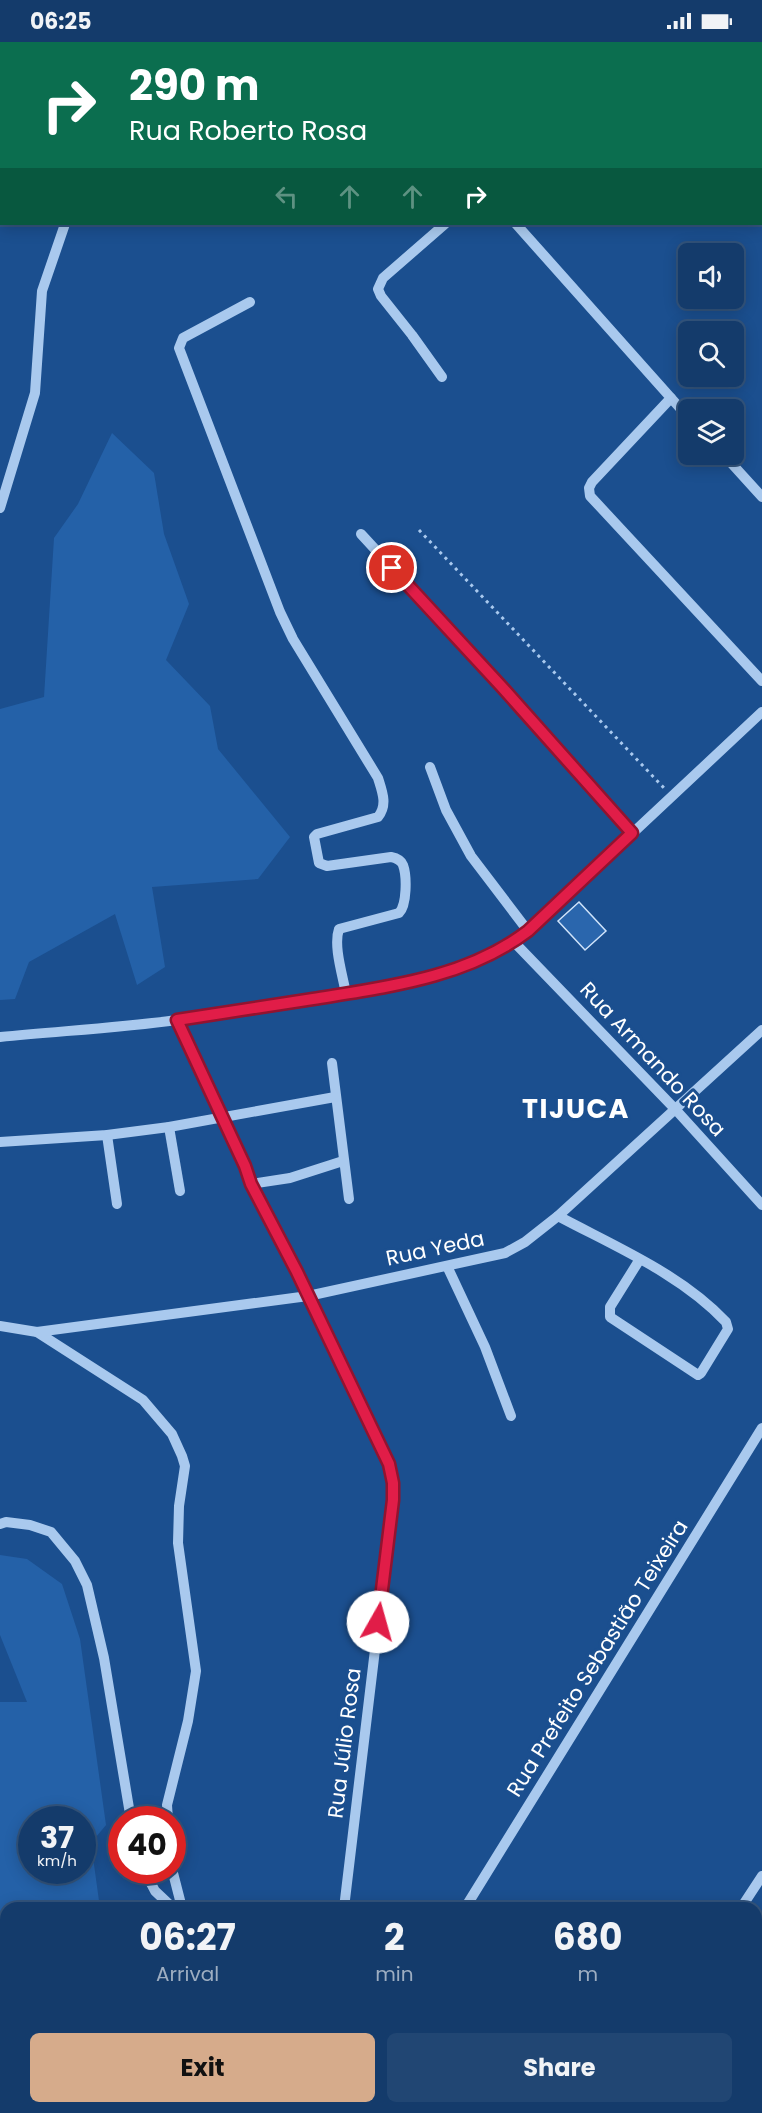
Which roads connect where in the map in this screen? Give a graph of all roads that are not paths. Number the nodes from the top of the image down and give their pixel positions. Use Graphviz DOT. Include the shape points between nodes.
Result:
graph roads {
  1 [pos="65,225"];
  2 [pos="444,225"];
  3 [pos="517,225"];
  4 [pos="250,302"];
  5 [pos="442,377"];
  6 [pos="671,398"];
  7 [pos="678,406"];
  8 [pos="733,465"];
  9 [pos="762,497"];
  10 [pos="0,508"];
  11 [pos="361,534"];
  12 [pos="762,681"];
  13 [pos="762,712"];
  14 [pos="430,767"];
  15 [pos="632,833"];
  16 [pos="528,931"];
  17 [pos="514,942"];
  18 [pos="346,994"];
  19 [pos="177,1020"];
  20 [pos="762,1030"];
  21 [pos="0,1036"];
  22 [pos="332,1064"];
  23 [pos="335,1097"];
  24 [pos="676,1110"];
  25 [pos="222,1116"];
  26 [pos="169,1126"];
  27 [pos="107,1135"];
  28 [pos="0,1142"];
  29 [pos="343,1161"];
  30 [pos="251,1184"];
  31 [pos="180,1191"];
  32 [pos="349,1199"];
  33 [pos="117,1204"];
  34 [pos="762,1206"];
  35 [pos="558,1216"];
  36 [pos="640,1259"];
  37 [pos="447,1266"];
  38 [pos="308,1296"];
  39 [pos="0,1326"];
  40 [pos="37,1332"];
  41 [pos="511,1416"];
  42 [pos="762,1428"];
  43 [pos="0,1524"];
  44 [pos="129,1806"];
  45 [pos="167,1806"];
  46 [pos="762,1876"];
  47 [pos="151,1884"];
  48 [pos="176,1884"];
  49 [pos="167,1902"];
  50 [pos="180,1902"];
  51 [pos="345,1902"];
  52 [pos="469,1902"];
  53 [pos="745,1902"];
  1 -- 10 [label="street" via="42,291 35,393"];
  2 -- 5 [label="street" via="383,278 378,289"];
  3 -- 6 [label="street"];
  4 -- 18 [label="street" via="183,338 179,348 280,612 378,778 384,796 378,817 314,837 319,863 327,866 391,857 403,864 404,908 399,913 339,929 336,935"];
  6 -- 7 [label="street"];
  6 -- 12 [label="street" via="592,482 590,496"];
  8 -- 9 [label="street"];
  11 -- 15 [label="street"];
  13 -- 15 [label="street"];
  14 -- 16 [label="street" via="446,810 471,856"];
  15 -- 16 [label="street"];
  16 -- 17 [label="street"];
  17 -- 18 [label="street" via="458,968 408,984"];
  17 -- 24 [label="street, Rua Armando Rosa"];
  18 -- 19 [label="street"];
  19 -- 21 [label="street"];
  19 -- 25 [label="street, Rua Júlio Rosa"];
  20 -- 24 [label="street, Rua Yeda"];
  22 -- 23 [label="street"];
  23 -- 25 [label="street"];
  23 -- 29 [label="street"];
  24 -- 34 [label="street, Rua Armando Rosa"];
  24 -- 35 [label="street, Rua Yeda"];
  25 -- 26 [label="street"];
  25 -- 30 [label="street, Rua Júlio Rosa"];
  26 -- 27 [label="street"];
  26 -- 31 [label="street"];
  27 -- 28 [label="street"];
  27 -- 33 [label="street"];
  29 -- 30 [label="street" via="290,1178"];
  29 -- 32 [label="street"];
  30 -- 38 [label="street, Rua Júlio Rosa"];
  35 -- 36 [label="street"];
  35 -- 37 [label="street, Rua Yeda" via="505,1253"];
  36 -- 36 [label="street" via="681,1284 728,1325 698,1375 610,1317 610,1307"];
  37 -- 38 [label="street, Rua Yeda"];
  37 -- 41 [label="street" via="485,1347"];
  38 -- 40 [label="street, Rua Yeda"];
  38 -- 51 [label="street, Rua Júlio Rosa" via="389,1464 393,1483"];
  39 -- 40 [label="street"];
  40 -- 45 [label="street" via="142,1400 172,1434 185,1466 178,1543 196,1671"];
  42 -- 52 [label="street, Rua Prefeito Sebastião Teixeira"];
  43 -- 44 [label="street" via="30,1525 51,1532 75,1561 87,1585 110,1687"];
  46 -- 53 [label="street"];
  47 -- 49 [label="street"];
  48 -- 50 [label="street"];
}
